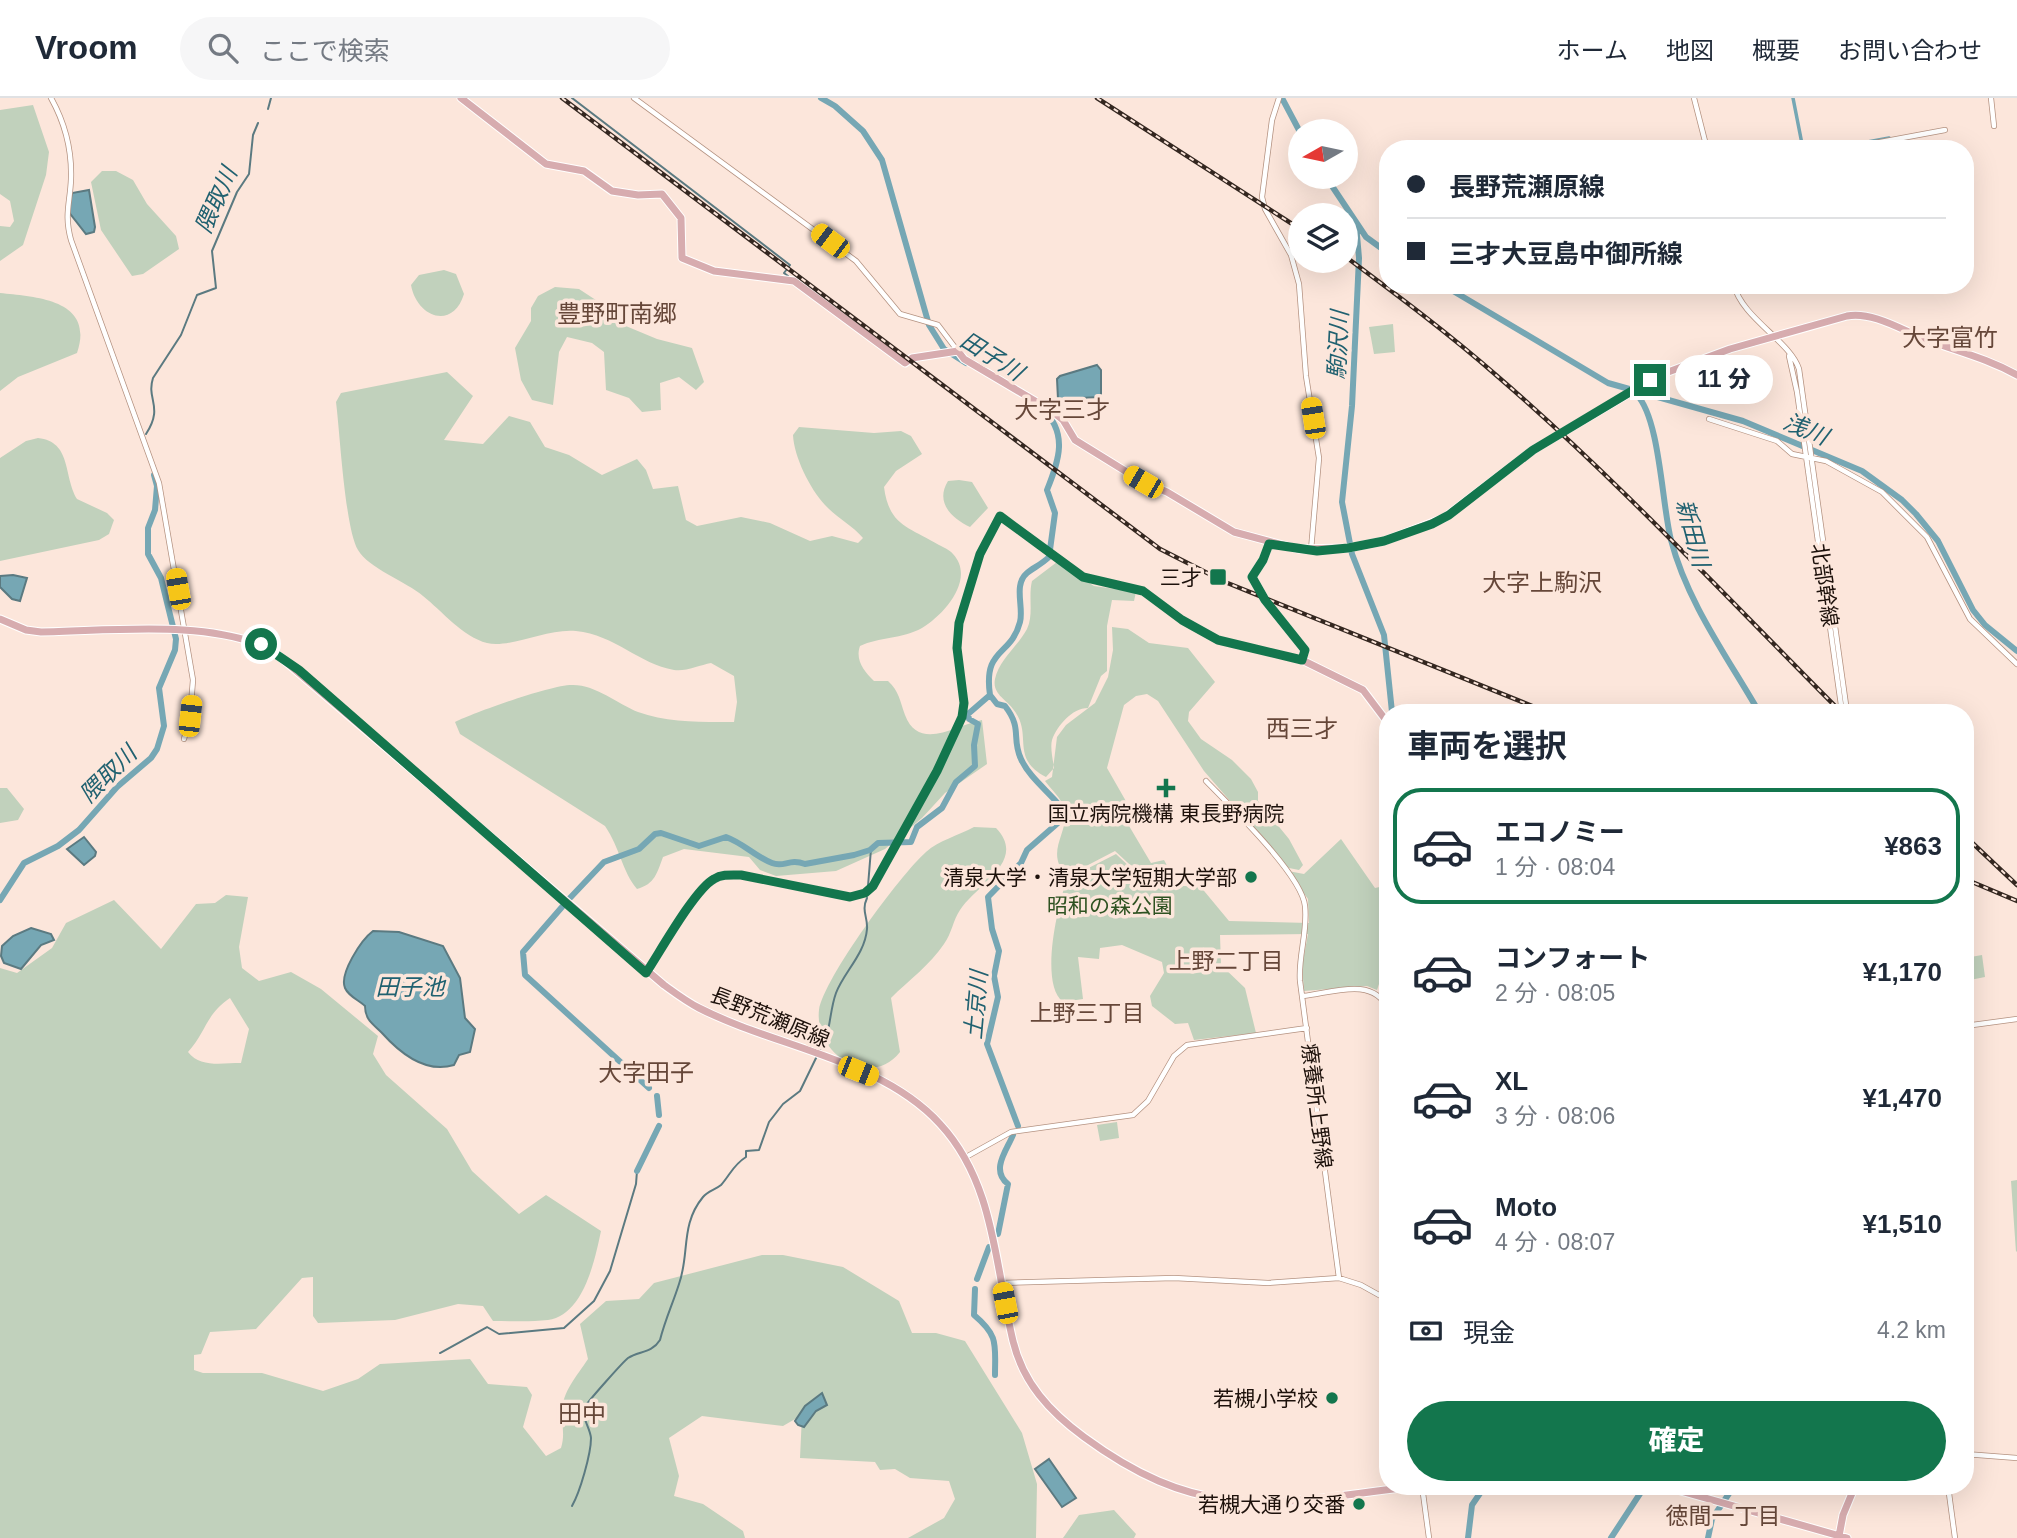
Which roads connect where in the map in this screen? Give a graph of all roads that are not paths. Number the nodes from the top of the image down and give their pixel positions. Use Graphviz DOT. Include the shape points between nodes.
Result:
graph roads {
  1 [pos="51,98"];
  2 [pos="461,98"];
  3 [pos="634,98"];
  4 [pos="1694,98"];
  5 [pos="1991,98"];
  6 [pos="1278,101"];
  7 [pos="1994,126"];
  8 [pos="1945,130"];
  9 [pos="1705,140"];
  10 [pos="1891,140"];
  11 [pos="1739,294"];
  12 [pos="1773,339"];
  13 [pos="951,352"];
  14 [pos="2017,375"];
  15 [pos="1709,419"];
  16 [pos="1809,456"];
  17 [pos="1269,544"];
  18 [pos="1311,550"];
  19 [pos="0,619"];
  20 [pos="182,631"];
  21 [pos="1302,660"];
  22 [pos="2017,664"];
  23 [pos="1843,704"];
  24 [pos="1379,711"];
  25 [pos="184,739"];
  26 [pos="1206,781"];
  27 [pos="646,973"];
  28 [pos="1379,994"];
  29 [pos="1303,996"];
  30 [pos="2017,1019"];
  31 [pos="1974,1025"];
  32 [pos="1307,1028"];
  33 [pos="966,1157"];
  34 [pos="1339,1278"];
  35 [pos="1001,1283"];
  36 [pos="1379,1295"];
  37 [pos="1974,1455"];
  38 [pos="2017,1458"];
  39 [pos="1379,1490"];
  40 [pos="1424,1495"];
  41 [pos="1694,1495"];
  42 [pos="1853,1495"];
  43 [pos="1949,1495"];
  44 [pos="1842,1537"];
  45 [pos="1429,1538"];
  46 [pos="1955,1538"];
  1 -- 20 [label="street" via="69,149 67,225 155,468"];
  2 -- 13 [label="main road" via="546,164 584,171 612,191 662,194 681,218 682,258 714,271 794,281 905,363"];
  3 -- 13 [label="street" via="856,261 900,314 944,330"];
  4 -- 9 [label="street"];
  5 -- 7 [label="street"];
  6 -- 18 [label="street" via="1262,197 1291,255 1299,284 1305,367 1319,458"];
  8 -- 10 [label="street"];
  11 -- 12 [label="street"];
  12 -- 14 [label="main road" via="1856,314 1974,354"];
  12 -- 16 [label="street, 北部幹線" via="1792,364"];
  12 -- 18 [label="main road" via="1717,353 1660,375 1533,450 1444,518 1384,541"];
  13 -- 17 [label="main road" via="1052,411 1074,440 1112,464 1234,532"];
  15 -- 16 [label="street" via="1777,441 1792,454"];
  16 -- 22 [label="street" via="1843,468 1898,505 1927,537 1970,619"];
  16 -- 23 [label="street, 北部幹線"];
  17 -- 18 [label="main road"];
  17 -- 21 [label="main road" via="1252,577 1305,650"];
  19 -- 20 [label="main road, 長野荒瀬原線" via="41,632"];
  20 -- 25 [label="street" via="193,680"];
  20 -- 27 [label="main road, 長野荒瀬原線" via="232,635 272,650"];
  21 -- 24 [label="main road" via="1363,690"];
  21 -- 27 [label="street" via="1218,640 1143,591 1083,577 1000,516 987,538 959,623 962,717 873,886 857,897 741,875 713,879 699,891"];
  26 -- 29 [label="street, 療養所上野線" via="1297,885 1304,899 1305,935 1299,969"];
  27 -- 33 [label="main road, 長野荒瀬原線" via="696,1007 879,1079 918,1103"];
  28 -- 29 [label="street" via="1368,988"];
  29 -- 32 [label="street, 療養所上野線"];
  30 -- 31 [label="street"];
  32 -- 33 [label="street" via="1187,1045 1174,1056 1148,1101 1133,1115 1011,1132"];
  32 -- 34 [label="street, 療養所上野線"];
  33 -- 35 [label="main road, 長野荒瀬原線" via="987,1210"];
  34 -- 35 [label="street" via="1268,1283 1174,1278"];
  34 -- 36 [label="street"];
  35 -- 39 [label="main road, 長野荒瀬原線" via="1020,1363 1041,1398 1062,1421 1146,1477 1207,1498 1256,1503"];
  37 -- 38 [label="street"];
  40 -- 45 [label="street"];
  41 -- 44 [label="main road"];
  42 -- 44 [label="main road"];
  43 -- 46 [label="street"];
}
